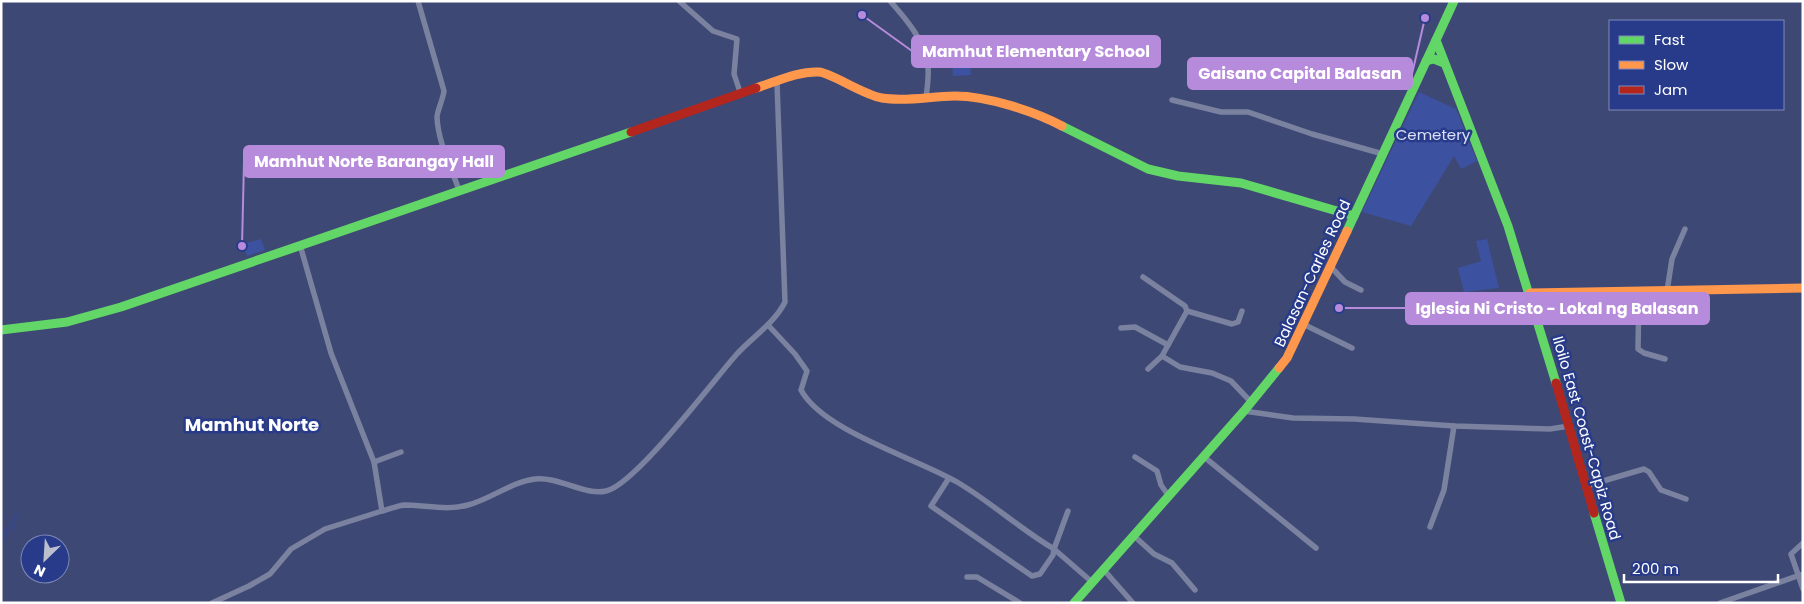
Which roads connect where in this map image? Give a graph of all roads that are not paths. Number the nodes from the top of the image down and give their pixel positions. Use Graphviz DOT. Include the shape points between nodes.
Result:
graph roads {
  1 [pos="418,1"];
  2 [pos="679,1"];
  3 [pos="890,1"];
  4 [pos="1454,1"];
  5 [pos="1436,40"];
  6 [pos="1426,61"];
  7 [pos="1444,63"];
  8 [pos="777,83"];
  9 [pos="741,95"];
  10 [pos="926,99"];
  11 [pos="1172,100"];
  12 [pos="1383,154"];
  13 [pos="459,190"];
  14 [pos="1354,216"];
  15 [pos="1685,229"];
  16 [pos="300,245"];
  17 [pos="1331,267"];
  18 [pos="1143,277"];
  19 [pos="1803,288"];
  20 [pos="1361,290"];
  21 [pos="1640,291"];
  22 [pos="1666,291"];
  23 [pos="1530,293"];
  24 [pos="1187,311"];
  25 [pos="1242,311"];
  26 [pos="768,325"];
  27 [pos="1305,325"];
  28 [pos="1121,328"];
  29 [pos="1,330"];
  30 [pos="1168,345"];
  31 [pos="1352,348"];
  32 [pos="1162,356"];
  33 [pos="1665,359"];
  34 [pos="1148,369"];
  35 [pos="1251,402"];
  36 [pos="1244,411"];
  37 [pos="1454,426"];
  38 [pos="1569,426"];
  39 [pos="401,452"];
  40 [pos="1203,456"];
  41 [pos="1135,457"];
  42 [pos="374,462"];
  43 [pos="949,478"];
  44 [pos="1586,486"];
  45 [pos="1168,495"];
  46 [pos="1686,499"];
  47 [pos="1068,511"];
  48 [pos="382,512"];
  49 [pos="1430,527"];
  50 [pos="1133,535"];
  51 [pos="1803,543"];
  52 [pos="1316,548"];
  53 [pos="1054,549"];
  54 [pos="1103,569"];
  55 [pos="1800,575"];
  56 [pos="967,577"];
  57 [pos="1092,582"];
  58 [pos="1803,589"];
  59 [pos="1195,590"];
  60 [pos="1075,602"];
  61 [pos="212,603"];
  62 [pos="1020,603"];
  63 [pos="1133,603"];
  64 [pos="1621,603"];
  65 [pos="1720,603"];
  1 -- 13 [label="street" via="444,91 437,115 440,139"];
  2 -- 9 [label="street" via="713,31 737,39 734,74"];
  3 -- 10 [label="street" via="907,20 920,43 928,65"];
  4 -- 5 [label="street"];
  5 -- 6 [label="street, Balasan-Carles Road"];
  5 -- 7 [label="street, Iloilo East Coast-Capiz Road"];
  6 -- 7 [label="street" via="1434,59"];
  6 -- 12 [label="street, Balasan-Carles Road"];
  7 -- 23 [label="street, Iloilo East Coast-Capiz Road" via="1508,226"];
  8 -- 9 [label="street"];
  8 -- 10 [label="street" via="798,74 821,72 856,90 882,98"];
  8 -- 26 [label="street" via="785,302"];
  9 -- 13 [label="street"];
  10 -- 14 [label="street" via="956,96 989,100 1053,121 1148,169 1241,183"];
  11 -- 12 [label="street" via="1221,112 1248,112"];
  12 -- 14 [label="street, Balasan-Carles Road"];
  13 -- 16 [label="street"];
  14 -- 17 [label="street, Balasan-Carles Road"];
  15 -- 22 [label="street" via="1672,259"];
  16 -- 29 [label="street" via="90,317"];
  16 -- 42 [label="street" via="331,353"];
  17 -- 20 [label="street" via="1345,282"];
  17 -- 27 [label="street, Balasan-Carles Road"];
  18 -- 24 [label="street" via="1186,306"];
  19 -- 22 [label="street"];
  21 -- 22 [label="street"];
  21 -- 23 [label="street"];
  21 -- 33 [label="street" via="1638,349"];
  23 -- 38 [label="street, Iloilo East Coast-Capiz Road"];
  24 -- 25 [label="street" via="1232,324 1238,322"];
  24 -- 30 [label="street"];
  26 -- 43 [label="street" via="807,371 802,390 806,399 828,419"];
  26 -- 48 [label="street" via="738,352 659,446 616,488 605,492 536,479 513,485 468,505 443,508 402,505"];
  27 -- 31 [label="street"];
  27 -- 35 [label="street, Balasan-Carles Road" via="1287,358"];
  28 -- 30 [label="street" via="1135,328"];
  30 -- 32 [label="street"];
  32 -- 34 [label="street"];
  32 -- 35 [label="street" via="1180,367 1212,373 1230,381"];
  35 -- 36 [label="street, Balasan-Carles Road"];
  36 -- 37 [label="street" via="1293,418"];
  36 -- 40 [label="street, Balasan-Carles Road"];
  37 -- 38 [label="street" via="1550,430"];
  37 -- 49 [label="street" via="1446,484"];
  38 -- 44 [label="street, Iloilo East Coast-Capiz Road"];
  39 -- 42 [label="street"];
  40 -- 45 [label="street, Balasan-Carles Road"];
  40 -- 52 [label="street"];
  41 -- 45 [label="street" via="1157,472"];
  42 -- 48 [label="street"];
  43 -- 53 [label="street"];
  43 -- 53 [label="street" via="931,506 1032,576 1040,574 1053,556"];
  44 -- 46 [label="street" via="1644,470 1649,472 1661,490"];
  44 -- 64 [label="street, Iloilo East Coast-Capiz Road"];
  45 -- 50 [label="street, Balasan-Carles Road"];
  47 -- 53 [label="street"];
  48 -- 61 [label="street" via="325,529 291,549 270,574"];
  50 -- 54 [label="street, Balasan-Carles Road"];
  50 -- 59 [label="street" via="1154,554 1172,563"];
  51 -- 55 [label="street" via="1791,554"];
  53 -- 57 [label="street"];
  54 -- 57 [label="street, Balasan-Carles Road"];
  54 -- 63 [label="street"];
  55 -- 58 [label="street"];
  55 -- 65 [label="street"];
  56 -- 62 [label="street" via="977,577"];
  57 -- 60 [label="street, Balasan-Carles Road"];
}
